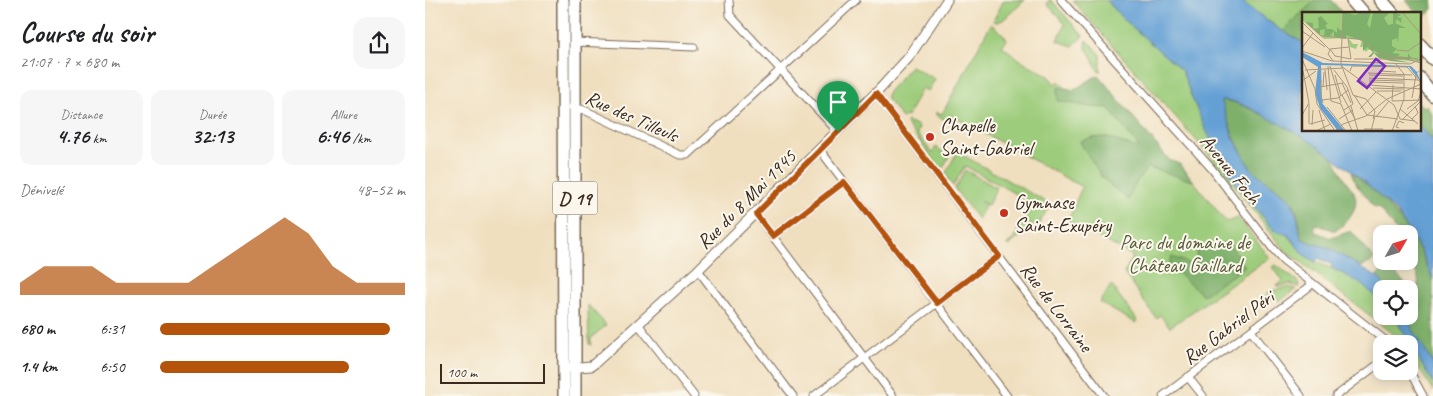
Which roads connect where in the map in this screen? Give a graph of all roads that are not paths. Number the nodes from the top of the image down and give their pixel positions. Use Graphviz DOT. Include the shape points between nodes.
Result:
graph roads {
  1 [pos="563,0"];
  2 [pos="575,0"];
  3 [pos="729,0"];
  4 [pos="856,0"];
  5 [pos="947,0"];
  6 [pos="1061,0"];
  7 [pos="1352,0"];
  8 [pos="1381,0"];
  9 [pos="1362,12"];
  10 [pos="1391,12"];
  11 [pos="574,42"];
  12 [pos="1421,46"];
  13 [pos="694,47"];
  14 [pos="1433,59"];
  15 [pos="780,70"];
  16 [pos="1421,80"];
  17 [pos="876,94"];
  18 [pos="1433,95"];
  19 [pos="569,106"];
  20 [pos="838,132"];
  21 [pos="820,150"];
  22 [pos="844,182"];
  23 [pos="756,214"];
  24 [pos="773,236"];
  25 [pos="999,256"];
  26 [pos="698,270"];
  27 [pos="1312,282"];
  28 [pos="937,303"];
  29 [pos="638,324"];
  30 [pos="1251,331"];
  31 [pos="1379,335"];
  32 [pos="864,358"];
  33 [pos="569,368"];
  34 [pos="1373,368"];
  35 [pos="1188,377"];
  36 [pos="1414,380"];
  37 [pos="564,396"];
  38 [pos="575,396"];
  39 [pos="694,396"];
  40 [pos="793,396"];
  41 [pos="814,396"];
  42 [pos="893,396"];
  43 [pos="1007,396"];
  44 [pos="1104,396"];
  45 [pos="1163,396"];
  46 [pos="1203,396"];
  47 [pos="1301,396"];
  48 [pos="1336,396"];
  49 [pos="1423,396"];
  1 -- 19 [label="main road, D 19"];
  2 -- 11 [label="main road, D 19"];
  3 -- 15 [label="street" via="730,15"];
  4 -- 15 [label="street"];
  5 -- 17 [label="street, Rue du 8 Mai 1945" via="909,57"];
  6 -- 27 [label="street, Avenue Foch" via="1212,169 1273,249"];
  7 -- 9 [label="highway"];
  8 -- 10 [label="highway"];
  11 -- 13 [label="street"];
  11 -- 19 [label="main road, D 19"];
  12 -- 14 [label="highway"];
  15 -- 19 [label="street, Rue des Tilleuls" via="688,155 680,155"];
  15 -- 20 [label="street"];
  16 -- 18 [label="highway"];
  17 -- 20 [label="street, Rue du 8 Mai 1945"];
  17 -- 25 [label="street, Rue de Lorraine"];
  19 -- 33 [label="main road, D 19"];
  20 -- 21 [label="street, Rue du 8 Mai 1945"];
  21 -- 22 [label="street"];
  21 -- 23 [label="street, Rue du 8 Mai 1945"];
  22 -- 24 [label="street"];
  22 -- 28 [label="street"];
  23 -- 24 [label="street"];
  23 -- 26 [label="street, Rue du 8 Mai 1945"];
  24 -- 32 [label="street"];
  25 -- 28 [label="street"];
  25 -- 44 [label="street, Rue de Lorraine"];
  26 -- 29 [label="street, Rue du 8 Mai 1945"];
  26 -- 40 [label="street"];
  27 -- 30 [label="street, Rue Gabriel Péri"];
  27 -- 31 [label="street, Avenue Foch"];
  28 -- 32 [label="street"];
  28 -- 43 [label="street"];
  29 -- 33 [label="street, Rue du 8 Mai 1945" via="595,364"];
  29 -- 39 [label="street"];
  30 -- 35 [label="street, Rue Gabriel Péri"];
  30 -- 47 [label="street"];
  32 -- 41 [label="street"];
  32 -- 42 [label="street"];
  33 -- 37 [label="main road, D 19"];
  33 -- 38 [label="main road, D 19"];
  34 -- 48 [label="street"];
  35 -- 45 [label="street, Rue Gabriel Péri"];
  35 -- 46 [label="street"];
  36 -- 49 [label="street"];
}
